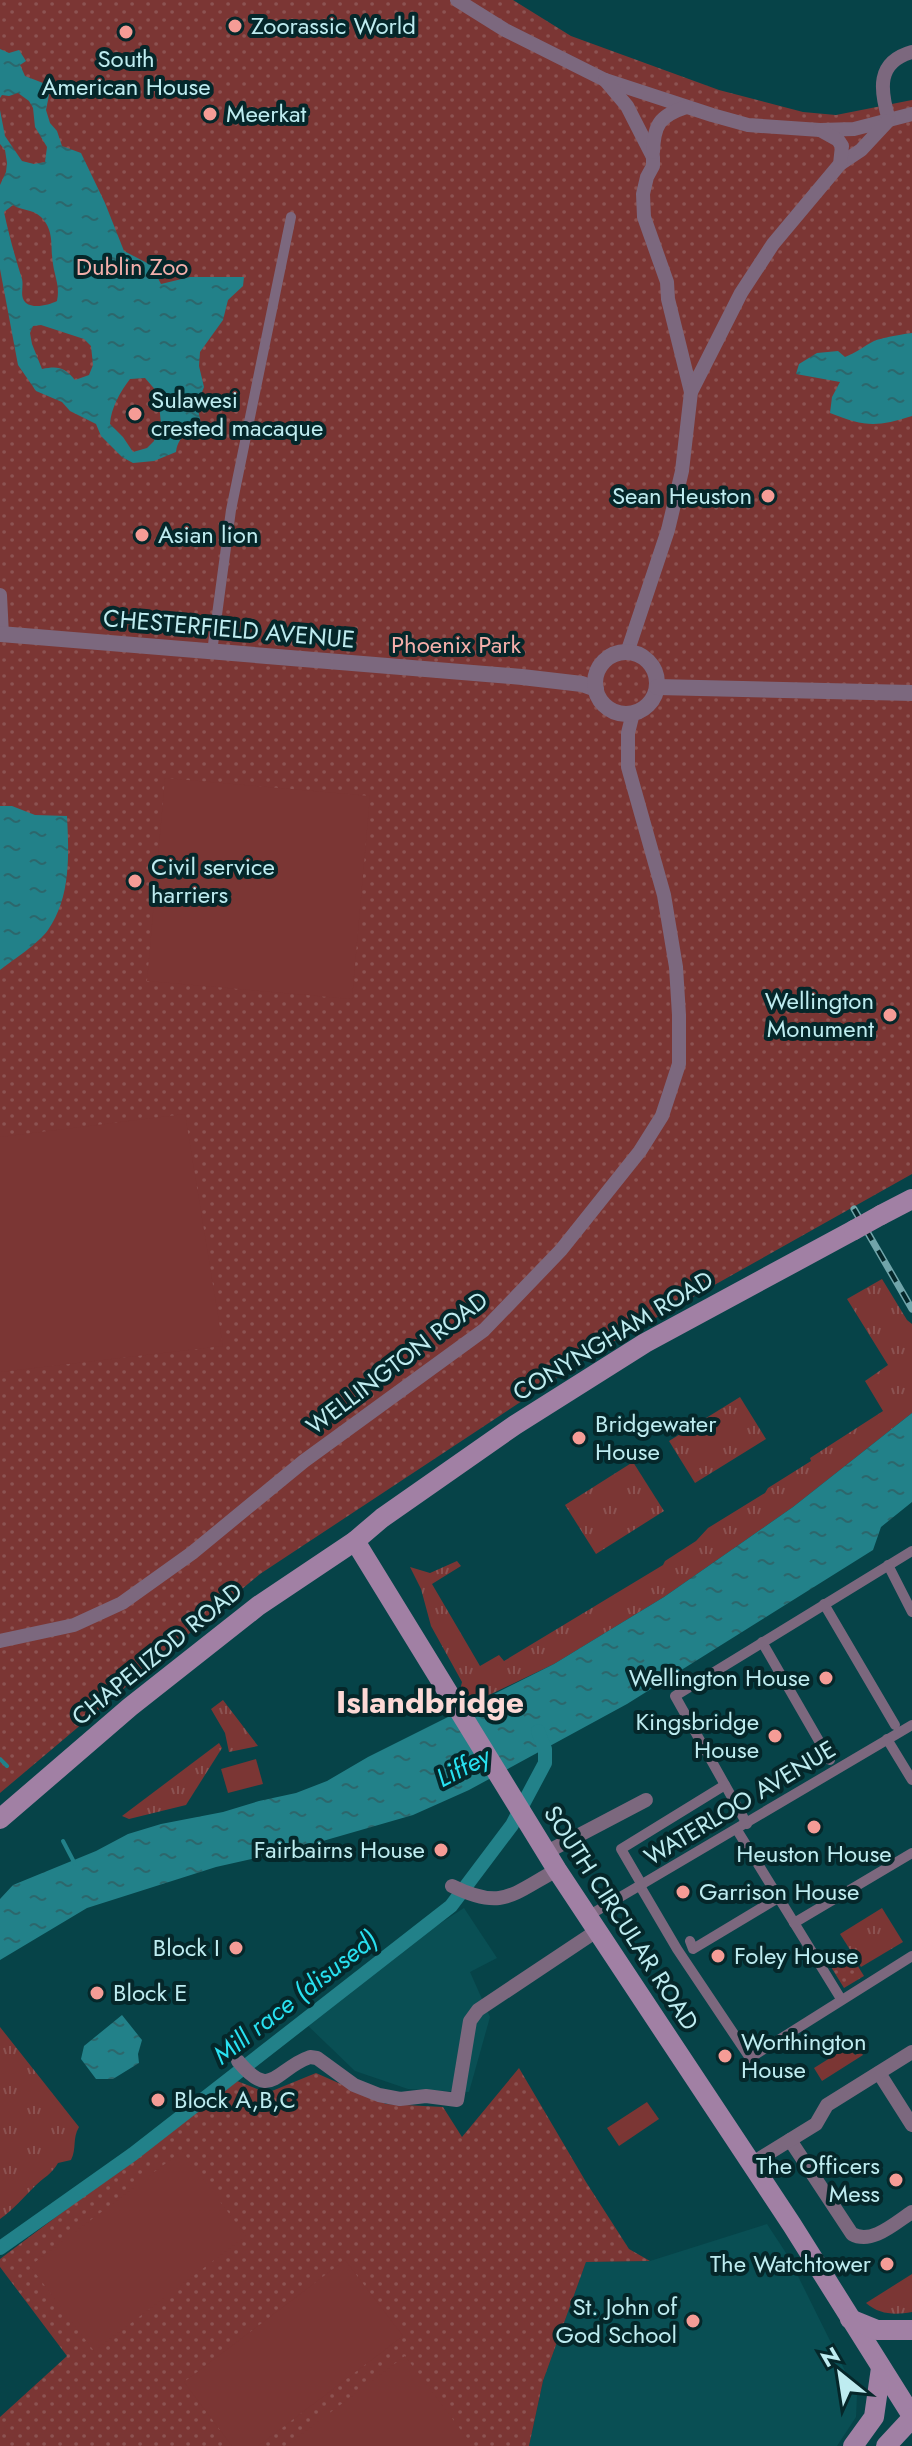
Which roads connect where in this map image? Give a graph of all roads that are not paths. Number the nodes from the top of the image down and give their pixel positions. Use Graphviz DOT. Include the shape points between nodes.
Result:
graph roads {
  1 [pos="457,0"];
  2 [pos="912,52"];
  3 [pos="605,80"];
  4 [pos="686,107"];
  5 [pos="912,114"];
  6 [pos="889,120"];
  7 [pos="820,130"];
  8 [pos="653,157"];
  9 [pos="840,164"];
  10 [pos="291,217"];
  11 [pos="713,345"];
  12 [pos="680,346"];
  13 [pos="691,392"];
  14 [pos="0,595"];
  15 [pos="1,634"];
  16 [pos="212,652"];
  17 [pos="627,653"];
  18 [pos="657,687"];
  19 [pos="596,689"];
  20 [pos="912,693"];
  21 [pos="633,713"];
  22 [pos="912,1199"];
  23 [pos="355,1541"];
  24 [pos="912,1551"];
  25 [pos="888,1565"];
  26 [pos="824,1604"];
  27 [pos="912,1612"];
  28 [pos="0,1641"];
  29 [pos="762,1642"];
  30 [pos="895,1725"];
  31 [pos="912,1725"];
  32 [pos="887,1739"];
  33 [pos="830,1760"];
  34 [pos="912,1780"];
  35 [pos="725,1785"];
  36 [pos="646,1800"];
  37 [pos="0,1819"];
  38 [pos="742,1827"];
  39 [pos="912,1853"];
  40 [pos="552,1861"];
  41 [pos="641,1885"];
  42 [pos="452,1886"];
  43 [pos="778,1898"];
  44 [pos="593,1923"];
  45 [pos="794,1923"];
  46 [pos="690,1941"];
  47 [pos="912,1956"];
  48 [pos="841,1999"];
  49 [pos="912,2052"];
  50 [pos="238,2061"];
  51 [pos="879,2073"];
  52 [pos="912,2125"];
  53 [pos="790,2140"];
  54 [pos="751,2164"];
  55 [pos="912,2212"];
  56 [pos="850,2319"];
  57 [pos="912,2330"];
  58 [pos="881,2368"];
  59 [pos="912,2417"];
  60 [pos="853,2446"];
  61 [pos="886,2446"];
  1 -- 3 [label="street"];
  2 -- 6 [label="street" via="899,55 883,77"];
  3 -- 4 [label="street"];
  3 -- 8 [label="street" via="627,106"];
  4 -- 7 [label="street" via="748,125"];
  4 -- 8 [label="street" via="659,121"];
  5 -- 6 [label="street"];
  6 -- 7 [label="street"];
  6 -- 9 [label="street"];
  7 -- 9 [label="street" via="842,146"];
  8 -- 12 [label="street" via="643,194 644,217 667,282"];
  9 -- 11 [label="street" via="773,244"];
  10 -- 16 [label="street" via="231,510"];
  11 -- 12 [label="street" via="697,355"];
  11 -- 13 [label="street"];
  12 -- 13 [label="street"];
  13 -- 17 [label="street" via="682,471 668,530"];
  14 -- 15 [label="street"];
  15 -- 16 [label="street, CHESTERFIELD AVENUE"];
  16 -- 19 [label="street, CHESTERFIELD AVENUE" via="522,677"];
  17 -- 18 [label="street" via="646,659"];
  17 -- 19 [label="street" via="603,663"];
  18 -- 20 [label="street"];
  18 -- 21 [label="street" via="649,704"];
  19 -- 21 [label="street" via="614,712"];
  21 -- 28 [label="street, WELLINGTON ROAD" via="628,767 664,895 679,1015 679,1064 662,1116 640,1151 561,1250 484,1330 122,1603 74,1625"];
  22 -- 23 [label="main road, CONYNGHAM ROAD, bridge" via="575,1386"];
  23 -- 37 [label="main road, CHAPELIZOD ROAD" via="247,1615"];
  23 -- 40 [label="main road, SOUTH CIRCULAR ROAD"];
  24 -- 25 [label="street"];
  25 -- 26 [label="street"];
  25 -- 27 [label="street"];
  26 -- 29 [label="street"];
  26 -- 30 [label="street"];
  29 -- 33 [label="street"];
  29 -- 35 [label="street" via="675,1696"];
  31 -- 32 [label="street, WATERLOO AVENUE"];
  32 -- 34 [label="street"];
  32 -- 38 [label="street, WATERLOO AVENUE"];
  35 -- 38 [label="street"];
  35 -- 41 [label="street" via="621,1849"];
  36 -- 40 [label="street"];
  38 -- 41 [label="street, WATERLOO AVENUE"];
  38 -- 43 [label="street"];
  39 -- 45 [label="street"];
  40 -- 42 [label="street" via="502,1900"];
  40 -- 44 [label="main road, SOUTH CIRCULAR ROAD"];
  41 -- 44 [label="street, WATERLOO AVENUE"];
  41 -- 48 [label="street" via="750,2058"];
  43 -- 45 [label="street"];
  43 -- 46 [label="street" via="693,1949"];
  44 -- 50 [label="street" via="478,2010 470,2021 457,2100 379,2095 354,2085 317,2058 272,2080 257,2080"];
  44 -- 54 [label="main road, SOUTH CIRCULAR ROAD"];
  45 -- 48 [label="street"];
  47 -- 48 [label="street"];
  49 -- 51 [label="street"];
  51 -- 52 [label="street"];
  51 -- 53 [label="street" via="827,2105 816,2124"];
  53 -- 54 [label="street"];
  53 -- 55 [label="street" via="852,2234 872,2237"];
  54 -- 56 [label="main road, SOUTH CIRCULAR ROAD"];
  56 -- 57 [label="main road" via="877,2330"];
  56 -- 58 [label="main road, SOUTH CIRCULAR ROAD"];
  58 -- 59 [label="main road, SOUTH CIRCULAR ROAD"];
  58 -- 60 [label="main road" via="874,2417"];
  59 -- 61 [label="main road"];
}
